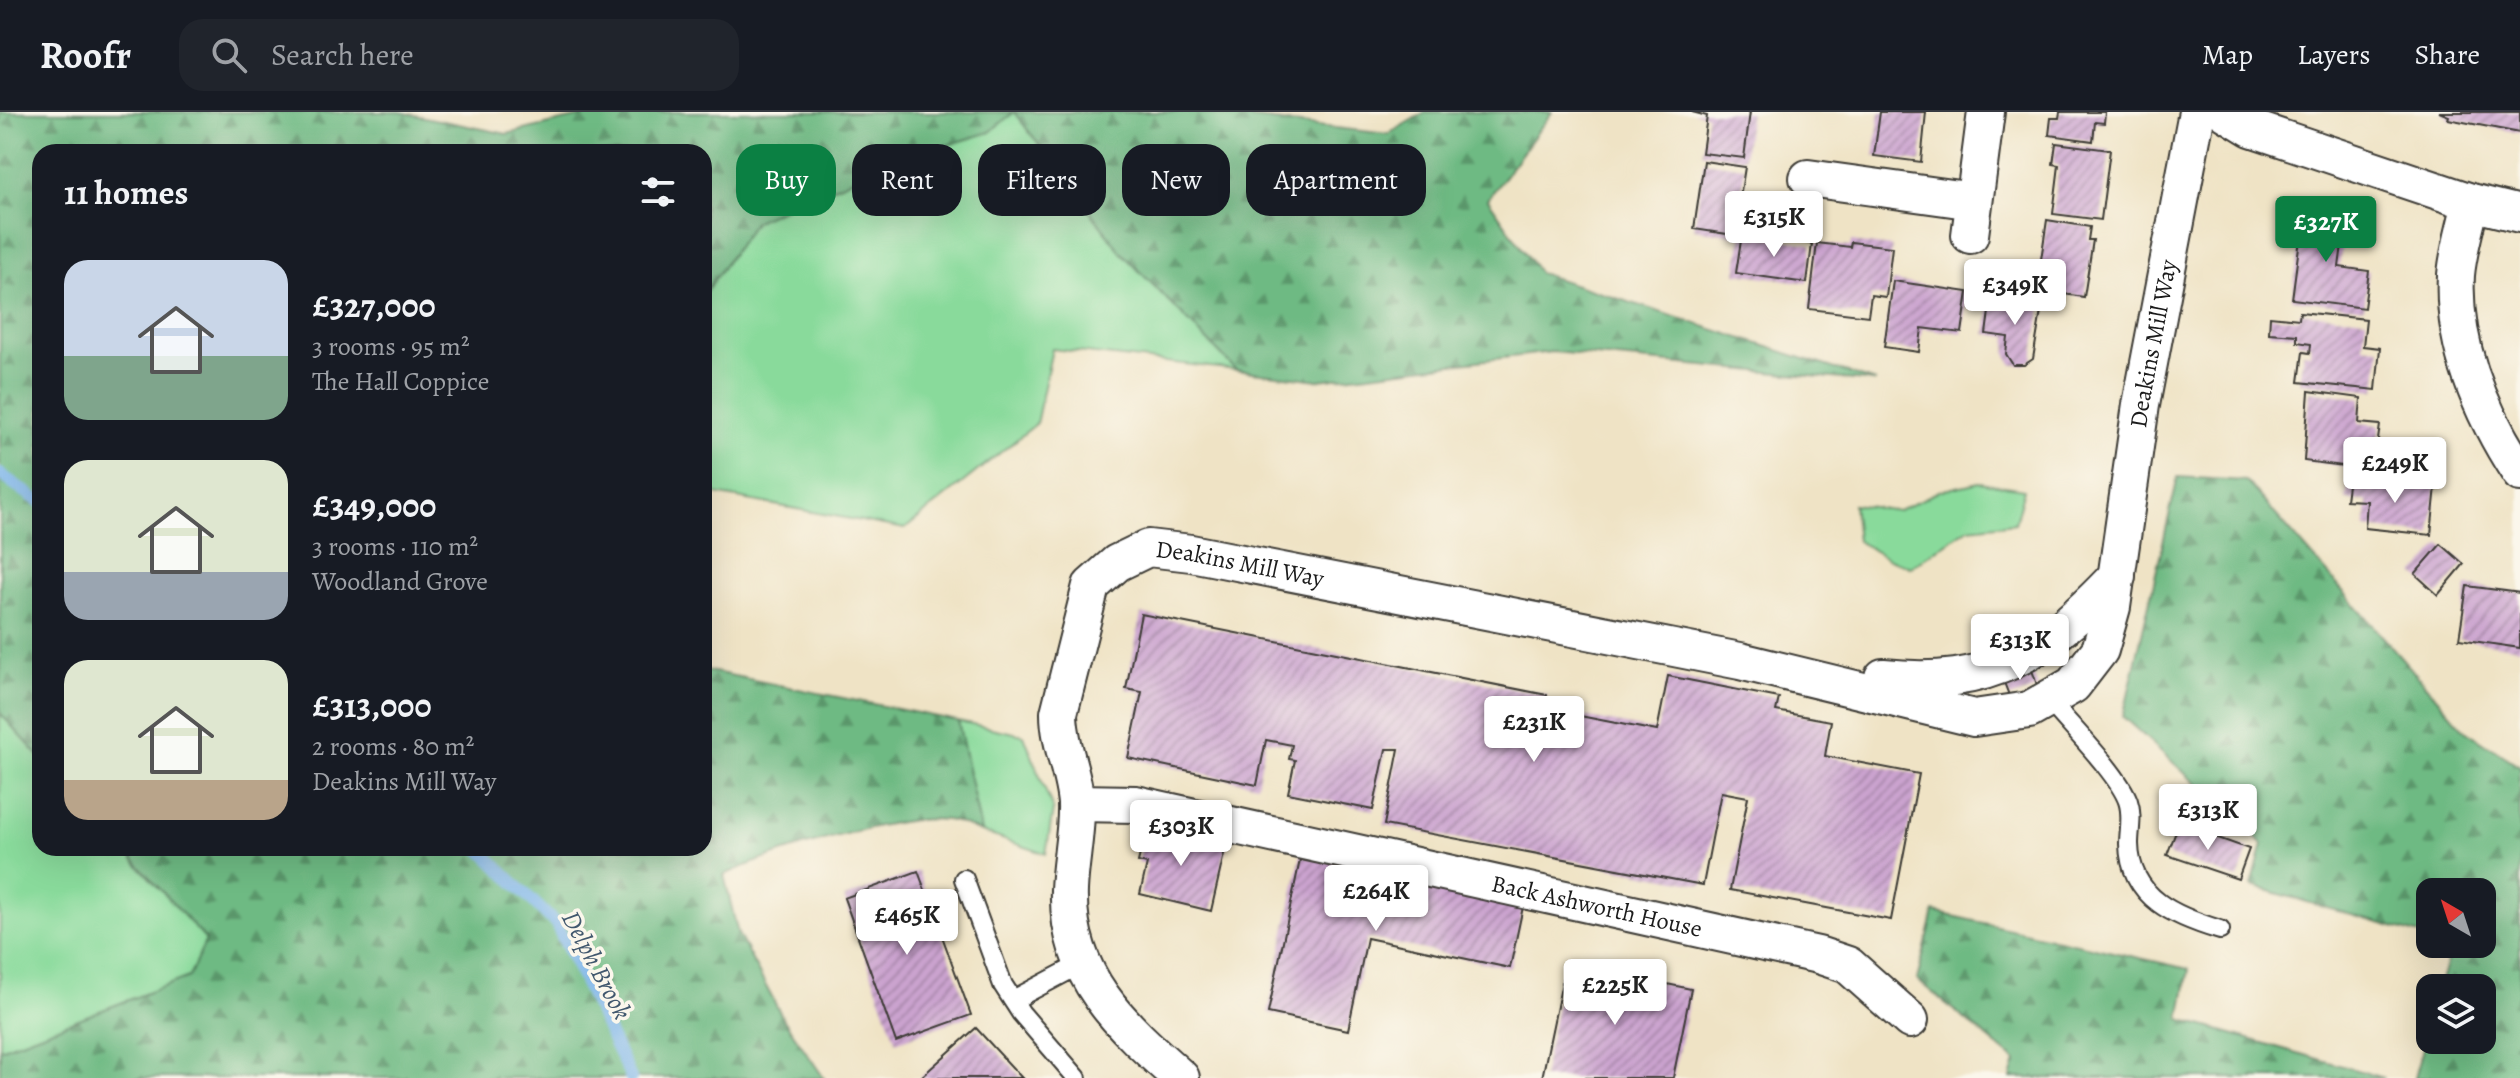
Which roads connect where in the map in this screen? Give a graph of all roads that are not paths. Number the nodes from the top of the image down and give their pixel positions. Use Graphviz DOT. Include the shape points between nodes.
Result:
graph roads {
  1 [pos="1986,112"];
  2 [pos="2197,112"];
  3 [pos="2225,112"];
  4 [pos="1830,174"];
  5 [pos="2471,202"];
  6 [pos="2520,214"];
  7 [pos="2520,473"];
  8 [pos="2119,575"];
  9 [pos="1740,661"];
  10 [pos="2048,699"];
  11 [pos="1076,803"];
  12 [pos="964,879"];
  13 [pos="2220,930"];
  14 [pos="1081,964"];
  15 [pos="1013,1000"];
  16 [pos="1910,1020"];
  17 [pos="1077,1078"];
  18 [pos="1181,1078"];
  1 -- 4 [label="street" via="1972,218"];
  2 -- 8 [label="street, Deakins Mill Way" via="2141,405"];
  3 -- 5 [label="street" via="2251,128"];
  5 -- 6 [label="street"];
  5 -- 7 [label="street" via="2456,274 2459,331 2497,438"];
  8 -- 9 [label="street, Deakins Mill Way" via="2071,625 2025,655 1977,675 1928,682"];
  8 -- 10 [label="street, Deakins Mill Way" via="2100,650 2073,685"];
  9 -- 10 [label="street, Deakins Mill Way" via="1974,718 2029,710"];
  9 -- 11 [label="street, Deakins Mill Way" via="1148,548 1117,563 1091,586 1059,713"];
  10 -- 13 [label="lane" via="2128,801 2137,880 2175,916"];
  11 -- 14 [label="street, Deakins Mill Way" via="1070,930"];
  11 -- 16 [label="street, Back Ashworth House" via="1136,804 1818,955 1848,965"];
  12 -- 15 [label="lane"];
  14 -- 15 [label="lane"];
  14 -- 18 [label="street, Deakins Mill Way" via="1105,1003"];
  15 -- 17 [label="lane"];
}
